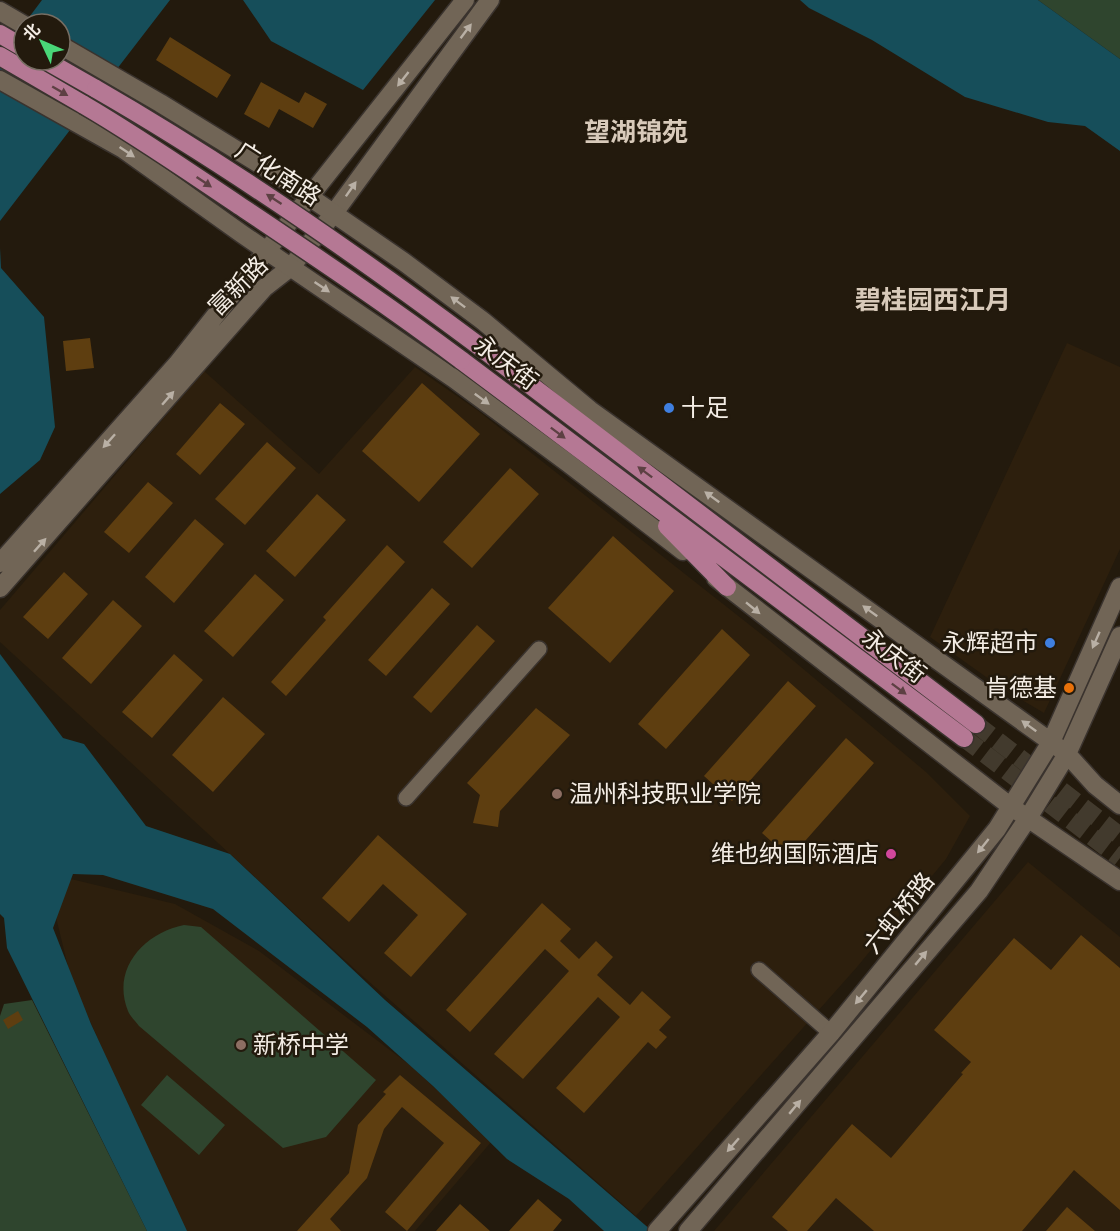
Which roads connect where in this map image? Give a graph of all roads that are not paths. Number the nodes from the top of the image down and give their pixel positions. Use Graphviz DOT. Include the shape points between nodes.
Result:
graph roads {
  1 [pos="465,0"];
  2 [pos="490,0"];
  3 [pos="72,52"];
  4 [pos="0,56"];
  5 [pos="66,72"];
  6 [pos="0,80"];
  7 [pos="309,196"];
  8 [pos="334,213"];
  9 [pos="266,250"];
  10 [pos="291,267"];
  11 [pos="475,344"];
  12 [pos="621,480"];
  13 [pos="0,563"];
  14 [pos="727,587"];
  15 [pos="1120,587"];
  16 [pos="0,588"];
  17 [pos="1120,636"];
  18 [pos="539,650"];
  19 [pos="976,724"];
  20 [pos="964,738"];
  21 [pos="1051,742"];
  22 [pos="1066,754"];
  23 [pos="406,798"];
  24 [pos="1120,805"];
  25 [pos="1010,806"];
  26 [pos="1028,818"];
  27 [pos="1120,881"];
  28 [pos="759,970"];
  29 [pos="831,1033"];
  30 [pos="658,1230"];
  31 [pos="688,1231"];
  1 -- 7 [label="main road, 富新路, one-way"];
  8 -- 2 [label="main road, 富新路, one-way"];
  3 -- 7 [label="main road"];
  4 -- 12 [label="main road, 永庆街, one-way, bridge" via="116,124 404,317"];
  11 -- 5 [label="main road, 广化南路, one-way, bridge" via="309,222"];
  6 -- 9 [label="main road, one-way" via="123,149"];
  7 -- 8 [label="main road"];
  7 -- 9 [label="main road, 富新路"];
  8 -- 10 [label="main road, 富新路"];
  21 -- 8 [label="main road, one-way" via="590,410 483,321"];
  9 -- 10 [label="main road"];
  9 -- 13 [label="main road, 富新路, one-way" via="177,364"];
  10 -- 14 [label="main road, one-way" via="453,378"];
  16 -- 10 [label="main road, 富新路, one-way" via="264,288"];
  19 -- 11 [label="main road, 永庆街, one-way"];
  12 -- 14 [label="main road"];
  12 -- 20 [label="main road, 永庆街, one-way"];
  14 -- 25 [label="main road, one-way"];
  15 -- 21 [label="main road, 六虹桥路, one-way"];
  17 -- 22 [label="main road, 六虹桥路"];
  18 -- 23 [label="street"];
  21 -- 22 [label="main road"];
  21 -- 25 [label="main road, 六虹桥路"];
  22 -- 24 [label="main road"];
  22 -- 26 [label="main road, 六虹桥路"];
  25 -- 26 [label="main road"];
  25 -- 29 [label="main road, 六虹桥路, one-way" via="997,829"];
  26 -- 27 [label="main road"];
  31 -- 26 [label="main road, 六虹桥路, one-way" via="979,891"];
  28 -- 29 [label="street"];
  29 -- 30 [label="main road, 六虹桥路, one-way"];
}
